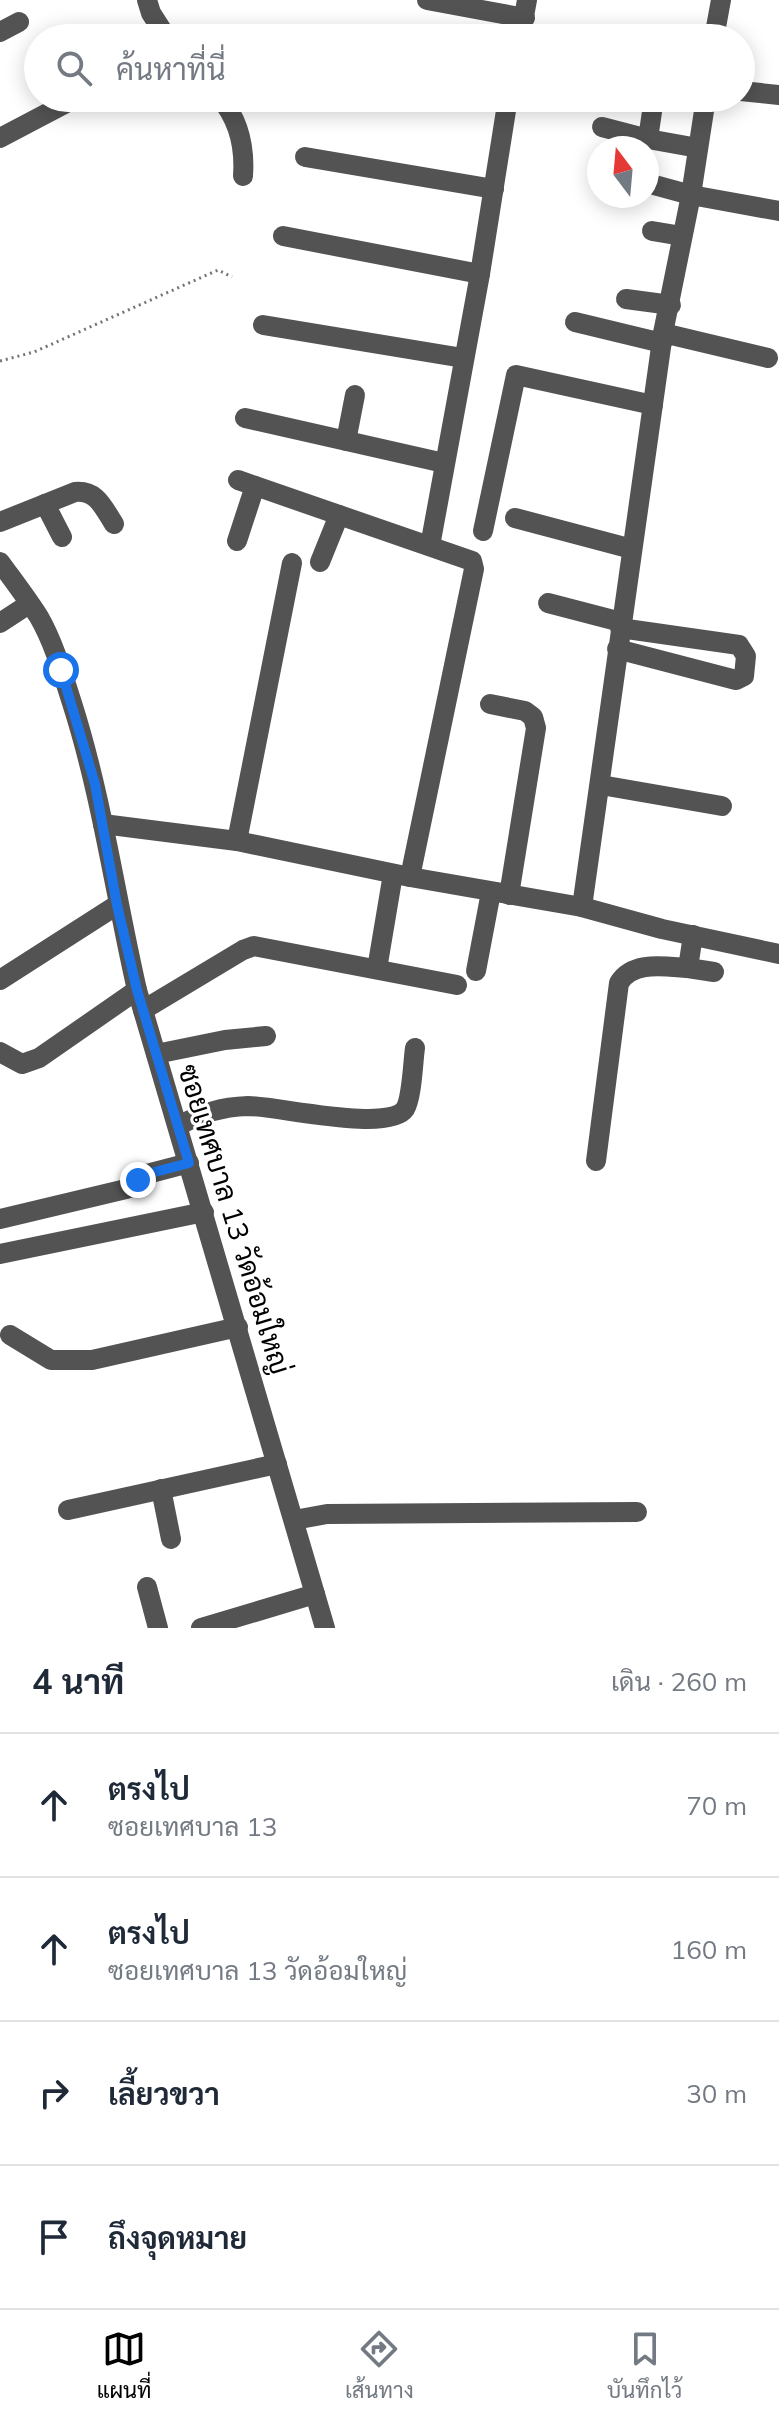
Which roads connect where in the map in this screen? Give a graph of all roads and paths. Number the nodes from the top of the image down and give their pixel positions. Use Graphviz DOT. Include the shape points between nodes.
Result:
graph roads {
  1 [pos="147,0"];
  2 [pos="427,0"];
  3 [pos="721,0"];
  4 [pos="524,19"];
  5 [pos="19,22"];
  6 [pos="158,24"];
  7 [pos="717,24"];
  8 [pos="0,32"];
  9 [pos="755,92"];
  10 [pos="779,95"];
  11 [pos="49,112"];
  12 [pos="230,112"];
  13 [pos="506,112"];
  14 [pos="652,112"];
  15 [pos="704,112"];
  16 [pos="602,127"];
  17 [pos="636,136"];
  18 [pos="648,136"];
  19 [pos="0,138"];
  20 [pos="659,141"];
  21 [pos="698,148"];
  22 [pos="305,157"];
  23 [pos="243,176"];
  24 [pos="659,186"];
  25 [pos="494,189"];
  26 [pos="691,195"];
  27 [pos="779,211"];
  28 [pos="652,231"];
  29 [pos="283,236"];
  30 [pos="682,236"];
  31 [pos="480,274"];
  32 [pos="232,277"];
  33 [pos="626,299"];
  34 [pos="671,305"];
  35 [pos="575,322"];
  36 [pos="263,325"];
  37 [pos="663,338"];
  38 [pos="463,358"];
  39 [pos="768,358"];
  40 [pos="0,361"];
  41 [pos="355,395"];
  42 [pos="653,405"];
  43 [pos="245,418"];
  44 [pos="346,441"];
  45 [pos="444,463"];
  46 [pos="45,504"];
  47 [pos="339,515"];
  48 [pos="515,518"];
  49 [pos="0,522"];
  50 [pos="114,524"];
  51 [pos="483,531"];
  52 [pos="62,537"];
  53 [pos="237,541"];
  54 [pos="430,546"];
  55 [pos="632,549"];
  56 [pos="0,562"];
  57 [pos="320,562"];
  58 [pos="292,563"];
  59 [pos="548,603"];
  60 [pos="29,604"];
  61 [pos="0,623"];
  62 [pos="619,633"];
  63 [pos="490,704"];
  64 [pos="601,785"];
  65 [pos="722,806"];
  66 [pos="103,824"];
  67 [pos="237,841"];
  68 [pos="401,875"];
  69 [pos="500,893"];
  70 [pos="117,905"];
  71 [pos="582,907"];
  72 [pos="693,935"];
  73 [pos="779,954"];
  74 [pos="688,968"];
  75 [pos="377,969"];
  76 [pos="476,971"];
  77 [pos="714,972"];
  78 [pos="0,980"];
  79 [pos="457,985"];
  80 [pos="137,990"];
  81 [pos="143,1010"];
  82 [pos="266,1036"];
  83 [pos="415,1048"];
  84 [pos="0,1052"];
  85 [pos="156,1054"];
  86 [pos="178,1126"];
  87 [pos="596,1161"];
  88 [pos="189,1163"];
  89 [pos="204,1212"];
  90 [pos="0,1219"];
  91 [pos="0,1254"];
  92 [pos="238,1327"];
  93 [pos="10,1335"];
  94 [pos="277,1464"];
  95 [pos="161,1489"];
  96 [pos="68,1510"];
  97 [pos="637,1512"];
  98 [pos="294,1520"];
  99 [pos="171,1539"];
  100 [pos="147,1587"];
  101 [pos="315,1594"];
  102 [pos="158,1628"];
  103 [pos="201,1628"];
  104 [pos="325,1628"];
  1 -- 6 [label="street"];
  2 -- 4 [label="street"];
  3 -- 7 [label="street"];
  5 -- 8 [label="street"];
  9 -- 10 [label="street"];
  11 -- 19 [label="street"];
  12 -- 23 [label="street" via="242,141"];
  13 -- 25 [label="street"];
  14 -- 18 [label="street"];
  15 -- 21 [label="street"];
  16 -- 17 [label="street"];
  20 -- 21 [label="street"];
  21 -- 26 [label="street"];
  22 -- 25 [label="street"];
  24 -- 26 [label="street"];
  25 -- 31 [label="street"];
  26 -- 27 [label="street"];
  26 -- 30 [label="street"];
  28 -- 30 [label="street"];
  29 -- 31 [label="street"];
  30 -- 34 [label="street"];
  31 -- 38 [label="street"];
  32 -- 40 [label="path" via="218,270 34,352"];
  33 -- 34 [label="street"];
  34 -- 37 [label="street"];
  35 -- 37 [label="street"];
  36 -- 38 [label="street"];
  37 -- 39 [label="street"];
  37 -- 42 [label="street"];
  38 -- 45 [label="street"];
  41 -- 44 [label="street"];
  42 -- 51 [label="street" via="516,375"];
  42 -- 55 [label="street"];
  43 -- 44 [label="street"];
  44 -- 45 [label="street"];
  45 -- 54 [label="street"];
  46 -- 49 [label="street"];
  46 -- 50 [label="street" via="85,491 97,497"];
  46 -- 52 [label="street"];
  47 -- 53 [label="street" via="247,483"];
  47 -- 54 [label="street"];
  47 -- 57 [label="street"];
  48 -- 55 [label="street"];
  54 -- 68 [label="street" via="472,561 474,569"];
  55 -- 62 [label="street"];
  56 -- 60 [label="street, ซอยเทศบาล 13 วัดอ้อมใหญ่"];
  58 -- 67 [label="street"];
  59 -- 62 [label="street"];
  60 -- 61 [label="street"];
  60 -- 66 [label="street, ซอยเทศบาล 13 วัดอ้อมใหญ่" via="61,670"];
  62 -- 62 [label="street" via="739,645 746,656 744,676 736,680"];
  62 -- 64 [label="street"];
  63 -- 69 [label="street" via="525,711 536,728"];
  64 -- 65 [label="street"];
  64 -- 71 [label="street"];
  66 -- 67 [label="street"];
  66 -- 70 [label="street, ซอยเทศบาล 13 วัดอ้อมใหญ่"];
  67 -- 68 [label="street"];
  68 -- 69 [label="street"];
  68 -- 75 [label="street"];
  69 -- 71 [label="street"];
  69 -- 76 [label="street"];
  70 -- 78 [label="street"];
  70 -- 80 [label="street, ซอยเทศบาล 13 วัดอ้อมใหญ่"];
  71 -- 72 [label="street"];
  72 -- 73 [label="street"];
  72 -- 74 [label="street"];
  74 -- 77 [label="street"];
  74 -- 87 [label="street" via="648,966 619,983"];
  75 -- 79 [label="street"];
  75 -- 81 [label="street" via="254,946"];
  80 -- 81 [label="street, ซอยเทศบาล 13 วัดอ้อมใหญ่"];
  80 -- 84 [label="street" via="39,1058 22,1064"];
  81 -- 85 [label="street, ซอยเทศบาล 13 วัดอ้อมใหญ่"];
  82 -- 85 [label="street"];
  83 -- 86 [label="street" via="407,1106 399,1113 352,1119 251,1106 207,1111"];
  85 -- 86 [label="street, ซอยเทศบาล 13 วัดอ้อมใหญ่"];
  86 -- 88 [label="street, ซอยเทศบาล 13 วัดอ้อมใหญ่"];
  88 -- 89 [label="street, ซอยเทศบาล 13 วัดอ้อมใหญ่"];
  88 -- 90 [label="street" via="147,1174 126,1189"];
  89 -- 91 [label="street"];
  89 -- 92 [label="street, ซอยเทศบาล 13 วัดอ้อมใหญ่"];
  92 -- 93 [label="street" via="92,1360 51,1360"];
  92 -- 94 [label="street, ซอยเทศบาล 13 วัดอ้อมใหญ่"];
  94 -- 95 [label="street"];
  94 -- 98 [label="street, ซอยเทศบาล 13 วัดอ้อมใหญ่"];
  95 -- 96 [label="street"];
  95 -- 99 [label="street"];
  97 -- 98 [label="street" via="327,1514"];
  98 -- 101 [label="street, ซอยเทศบาล 13 วัดอ้อมใหญ่"];
  100 -- 102 [label="street"];
  101 -- 103 [label="street"];
  101 -- 104 [label="street, ซอยเทศบาล 13 วัดอ้อมใหญ่"];
}
